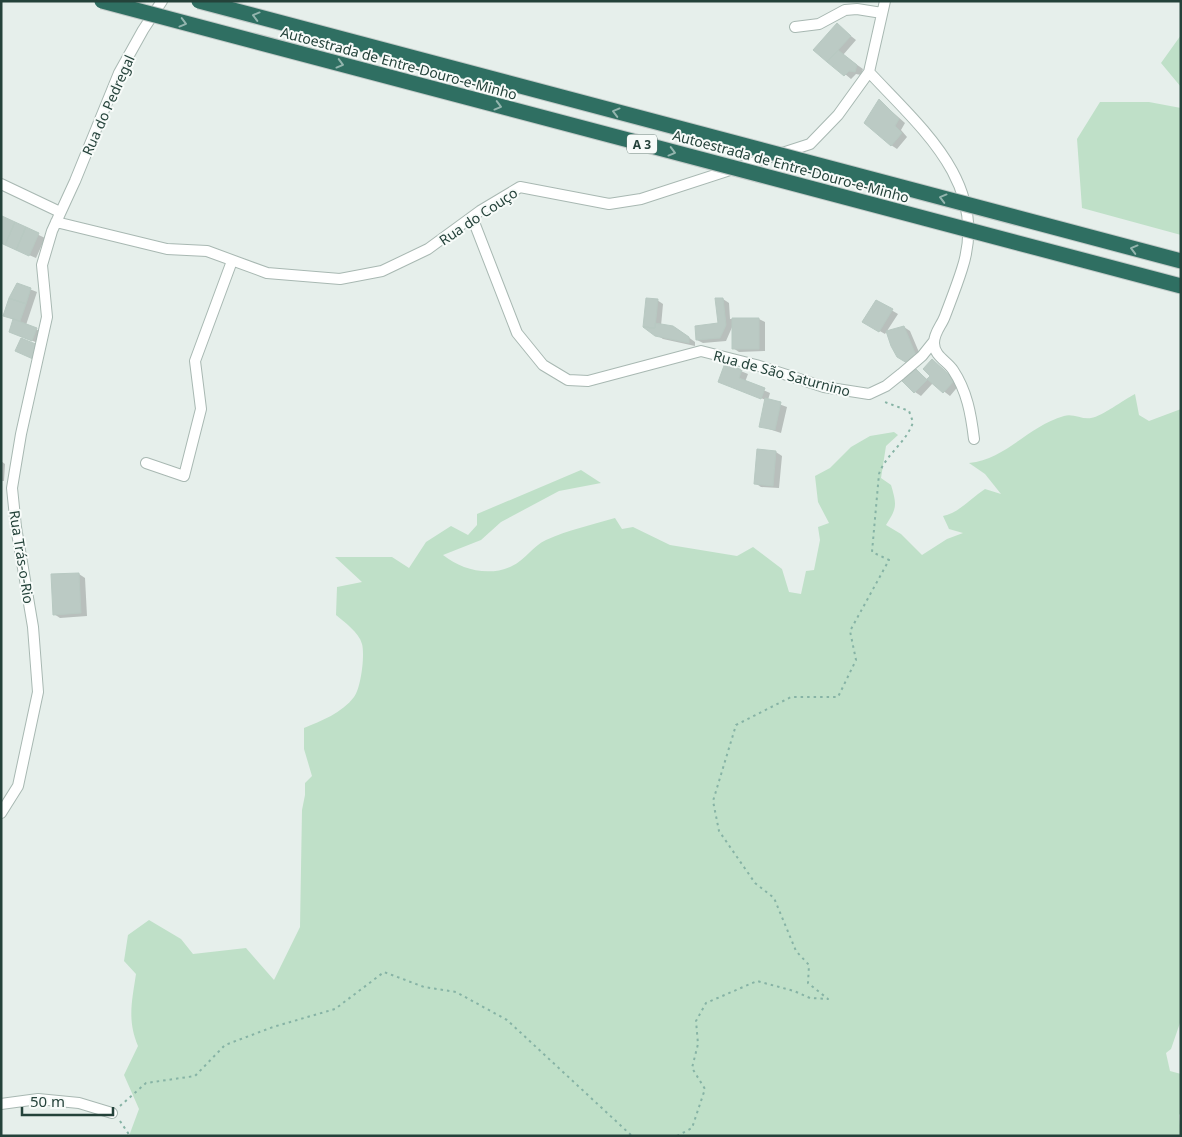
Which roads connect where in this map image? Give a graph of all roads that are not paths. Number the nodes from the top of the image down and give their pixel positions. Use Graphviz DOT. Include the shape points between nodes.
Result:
graph roads {
  1 [pos="102,1"];
  2 [pos="162,1"];
  3 [pos="199,1"];
  4 [pos="885,1"];
  5 [pos="882,13"];
  6 [pos="794,27"];
  7 [pos="869,72"];
  8 [pos="1,184"];
  9 [pos="60,212"];
  10 [pos="472,217"];
  11 [pos="56,222"];
  12 [pos="232,261"];
  13 [pos="1181,261"];
  14 [pos="1181,286"];
  15 [pos="934,341"];
  16 [pos="974,439"];
  17 [pos="146,463"];
  18 [pos="1,813"];
  19 [pos="1,1104"];
  20 [pos="112,1113"];
  1 -- 14 [label="highway, Autoestrada de Entre-Douro-e-Minho / A 3, one-way, bridge"];
  2 -- 9 [label="street, Rua do Pedregal" via="119,73"];
  13 -- 3 [label="highway, Autoestrada de Entre-Douro-e-Minho / A 3, one-way, bridge"];
  4 -- 5 [label="street"];
  5 -- 6 [label="street" via="845,10 819,24"];
  5 -- 7 [label="street"];
  7 -- 10 [label="street, Rua do Couço" via="838,115 810,144 664,192 609,204 520,186"];
  7 -- 15 [label="street, Rua de São Saturnino" via="953,169 967,212 968,247"];
  8 -- 9 [label="street"];
  9 -- 11 [label="street, Rua Trás-o-Rio"];
  10 -- 12 [label="street, Rua do Couço" via="428,249 382,272 340,279 267,273"];
  10 -- 15 [label="street, Rua de São Saturnino" via="517,333 543,365 568,380 588,381 701,351 824,387 869,394 901,374"];
  11 -- 12 [label="street, Rua do Couço" via="167,249 207,252"];
  11 -- 18 [label="street, Rua Trás-o-Rio" via="42,265 47,317 12,488 33,627 38,692 18,786"];
  12 -- 17 [label="street" via="195,361 201,409 184,476"];
  15 -- 16 [label="street" via="934,348 963,386"];
  19 -- 20 [label="street" via="38,1099 79,1103"];
}
